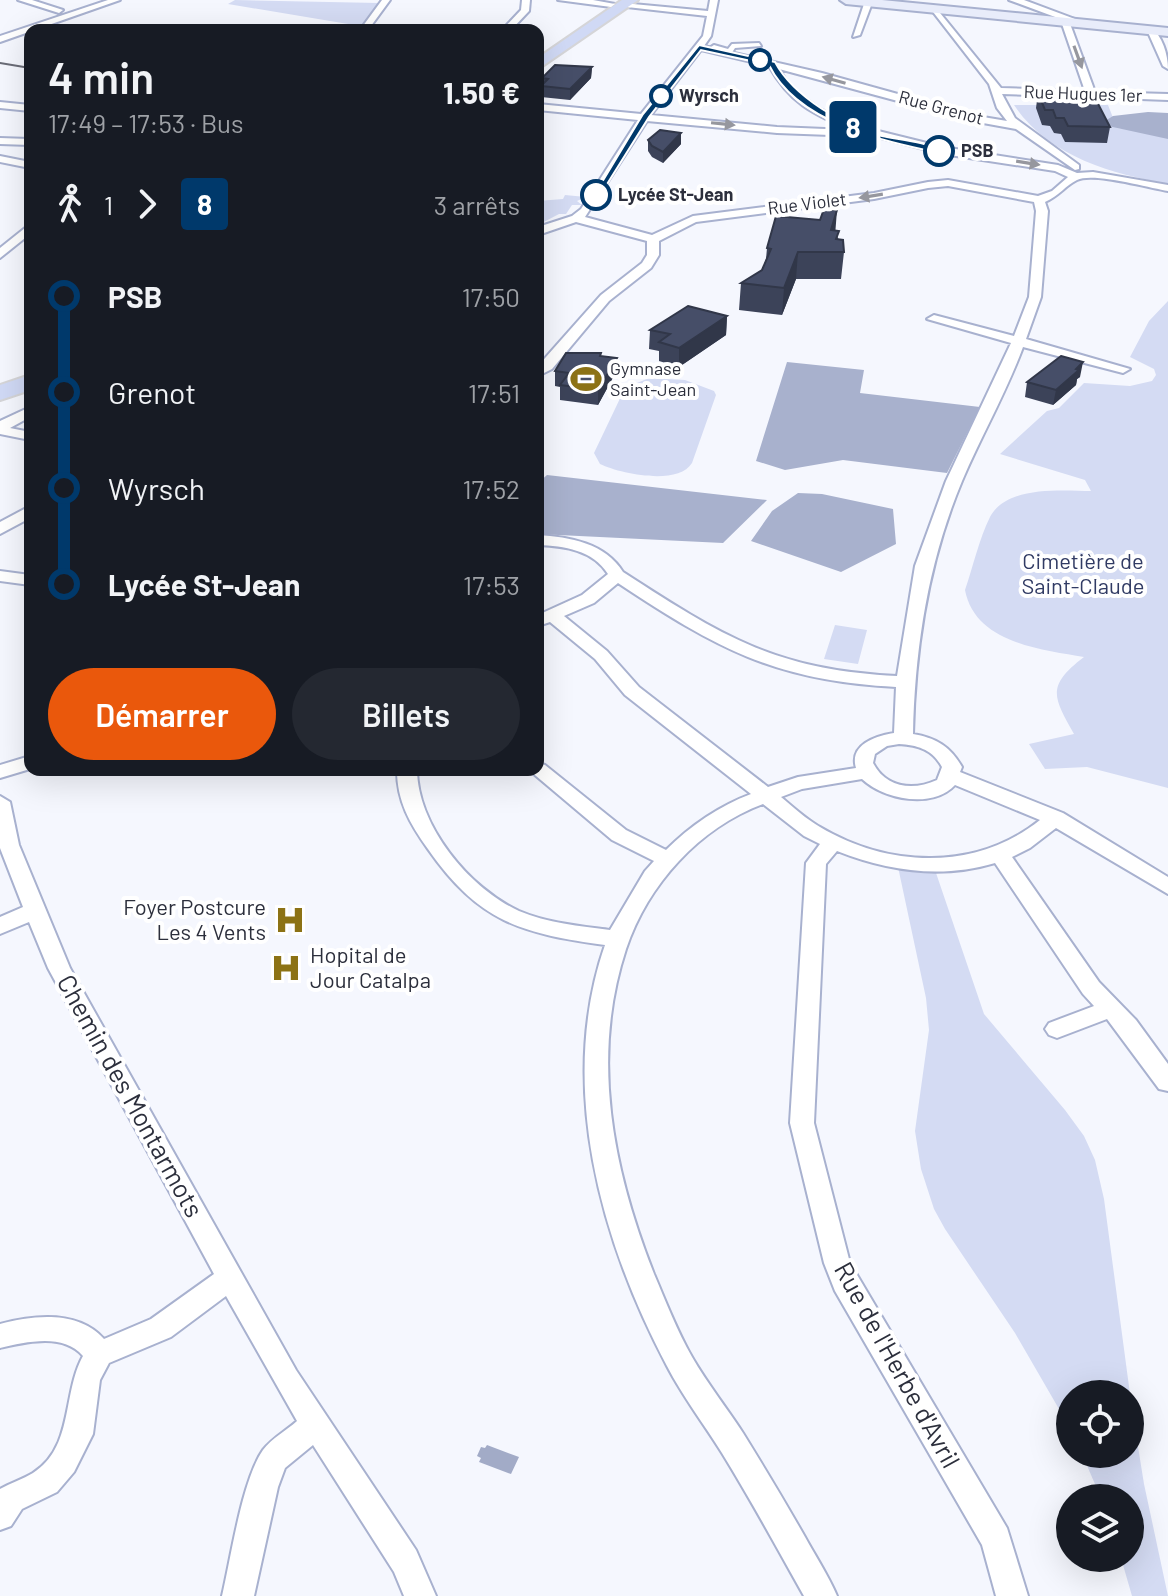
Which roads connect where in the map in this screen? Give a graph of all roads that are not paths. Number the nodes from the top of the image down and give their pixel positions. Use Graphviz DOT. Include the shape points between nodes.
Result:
graph roads {
  1 [pos="22,0"];
  2 [pos="116,0"];
  3 [pos="386,0"];
  4 [pos="526,0"];
  5 [pos="562,0"];
  6 [pos="714,0"];
  7 [pos="846,0"];
  8 [pos="1014,0"];
  9 [pos="868,3"];
  10 [pos="613,8"];
  11 [pos="59,10"];
  12 [pos="933,10"];
  13 [pos="711,14"];
  14 [pos="1070,20"];
  15 [pos="45,24"];
  16 [pos="368,24"];
  17 [pos="513,24"];
  18 [pos="1151,30"];
  19 [pos="24,31"];
  20 [pos="1168,32"];
  21 [pos="856,35"];
  22 [pos="0,39"];
  23 [pos="759,45"];
  24 [pos="699,47"];
  25 [pos="714,47"];
  26 [pos="544,58"];
  27 [pos="1168,66"];
  28 [pos="775,69"];
  29 [pos="997,91"];
  30 [pos="1091,94"];
  31 [pos="1168,97"];
  32 [pos="0,105"];
  33 [pos="24,107"];
  34 [pos="544,108"];
  35 [pos="645,116"];
  36 [pos="1018,126"];
  37 [pos="12,127"];
  38 [pos="868,133"];
  39 [pos="0,140"];
  40 [pos="24,142"];
  41 [pos="914,146"];
  42 [pos="0,159"];
  43 [pos="928,160"];
  44 [pos="24,164"];
  45 [pos="940,171"];
  46 [pos="1072,171"];
  47 [pos="948,183"];
  48 [pos="1168,188"];
  49 [pos="1039,200"];
  50 [pos="576,218"];
  51 [pos="544,229"];
  52 [pos="24,233"];
  53 [pos="653,239"];
  54 [pos="0,254"];
  55 [pos="934,319"];
  56 [pos="1019,341"];
  57 [pos="544,368"];
  58 [pos="1123,369"];
  59 [pos="24,377"];
  60 [pos="24,384"];
  61 [pos="0,385"];
  62 [pos="0,393"];
  63 [pos="24,414"];
  64 [pos="0,428"];
  65 [pos="24,434"];
  66 [pos="24,515"];
  67 [pos="0,529"];
  68 [pos="544,540"];
  69 [pos="617,575"];
  70 [pos="0,576"];
  71 [pos="24,579"];
  72 [pos="546,619"];
  73 [pos="905,682"];
  74 [pos="903,738"];
  75 [pos="24,764"];
  76 [pos="0,772"];
  77 [pos="866,772"];
  78 [pos="544,774"];
  79 [pos="408,776"];
  80 [pos="951,776"];
  81 [pos="763,794"];
  82 [pos="0,802"];
  83 [pos="1056,818"];
  84 [pos="832,843"];
  85 [pos="1000,855"];
  86 [pos="665,858"];
  87 [pos="1168,887"];
  88 [pos="34,911"];
  89 [pos="0,926"];
  90 [pos="616,939"];
  91 [pos="1109,1009"];
  92 [pos="1057,1029"];
  93 [pos="1168,1082"];
  94 [pos="231,1277"];
  95 [pos="0,1336"];
  96 [pos="99,1354"];
  97 [pos="315,1425"];
  98 [pos="0,1515"];
  99 [pos="238,1596"];
  100 [pos="420,1596"];
  101 [pos="821,1596"];
  102 [pos="1012,1596"];
  1 -- 11 [label="street"];
  2 -- 15 [label="street"];
  3 -- 16 [label="street"];
  4 -- 17 [label="street" via="526,10"];
  5 -- 10 [label="street"];
  6 -- 13 [label="street"];
  7 -- 9 [label="main road"];
  8 -- 14 [label="street"];
  9 -- 12 [label="main road"];
  9 -- 21 [label="street"];
  10 -- 13 [label="street"];
  10 -- 26 [label="main road"];
  12 -- 14 [label="main road"];
  12 -- 29 [label="street"];
  13 -- 24 [label="street" via="708,34"];
  14 -- 18 [label="main road"];
  14 -- 30 [label="street, one-way"];
  18 -- 20 [label="main road"];
  18 -- 27 [label="street"];
  19 -- 22 [label="street"];
  23 -- 25 [label="street" via="732,46 731,52"];
  24 -- 28 [label="street, Rue Grenot"];
  24 -- 35 [label="street"];
  36 -- 28 [label="street, Rue Grenot, one-way"];
  28 -- 38 [label="street" via="804,102"];
  29 -- 30 [label="street, Rue Hugues 1er"];
  29 -- 36 [label="street" via="1002,108"];
  30 -- 31 [label="street, Rue Hugues 1er"];
  32 -- 33 [label="street"];
  34 -- 35 [label="street"];
  35 -- 38 [label="street, one-way"];
  35 -- 50 [label="street"];
  36 -- 46 [label="street" via="1067,158"];
  37 -- 39 [label="street"];
  38 -- 41 [label="street"];
  39 -- 40 [label="street"];
  41 -- 43 [label="street"];
  41 -- 46 [label="street, one-way"];
  42 -- 44 [label="street"];
  45 -- 47 [label="street"];
  46 -- 48 [label="street"];
  46 -- 49 [label="street" via="1056,193"];
  47 -- 49 [label="street, Rue Violet"];
  47 -- 53 [label="street, Rue Violet, one-way" via="693,219"];
  49 -- 56 [label="street" via="1035,297"];
  50 -- 51 [label="street"];
  50 -- 53 [label="street"];
  52 -- 54 [label="street"];
  53 -- 57 [label="street" via="647,265 605,298"];
  55 -- 56 [label="street"];
  56 -- 58 [label="street"];
  56 -- 73 [label="street" via="929,546 918,585"];
  59 -- 61 [label="main road"];
  60 -- 62 [label="main road"];
  63 -- 64 [label="street"];
  64 -- 65 [label="street"];
  66 -- 67 [label="street"];
  68 -- 69 [label="street" via="588,549"];
  69 -- 72 [label="street" via="588,599"];
  69 -- 73 [label="street" via="709,635 761,658 862,680"];
  70 -- 71 [label="street"];
  72 -- 81 [label="street" via="601,655 632,691"];
  73 -- 74 [label="street"];
  74 -- 77 [label="street" via="869,748 864,755"];
  74 -- 80 [label="street" via="941,750 949,758"];
  75 -- 76 [label="street"];
  77 -- 80 [label="street" via="882,786 907,793 935,790"];
  77 -- 81 [label="street"];
  78 -- 86 [label="street" via="619,835"];
  79 -- 90 [label="street" via="415,816 463,882 486,903 536,927"];
  80 -- 83 [label="street"];
  81 -- 84 [label="street"];
  81 -- 86 [label="street" via="708,822"];
  82 -- 88 [label="street, Chemin des Montarmots" via="9,845"];
  83 -- 85 [label="street"];
  83 -- 87 [label="street"];
  84 -- 85 [label="street" via="916,864"];
  84 -- 102 [label="street, Rue de l'Herbe d'Avril" via="816,863 802,1123 845,1283 996,1539"];
  85 -- 91 [label="street"];
  86 -- 90 [label="street" via="636,895"];
  88 -- 89 [label="street"];
  88 -- 94 [label="street, Chemin des Montarmots" via="59,968"];
  90 -- 101 [label="street" via="596,1029 597,1110 624,1221 671,1345"];
  91 -- 92 [label="street"];
  91 -- 93 [label="street" via="1128,1026"];
  94 -- 96 [label="street" via="161,1328"];
  94 -- 97 [label="street, Chemin des Montarmots"];
  95 -- 96 [label="street" via="46,1329 81,1336"];
  96 -- 98 [label="street" via="86,1378 78,1434 64,1462 46,1482 11,1499"];
  97 -- 99 [label="street" via="274,1459"];
  97 -- 100 [label="street, Chemin des Montarmots" via="405,1561"];
}
